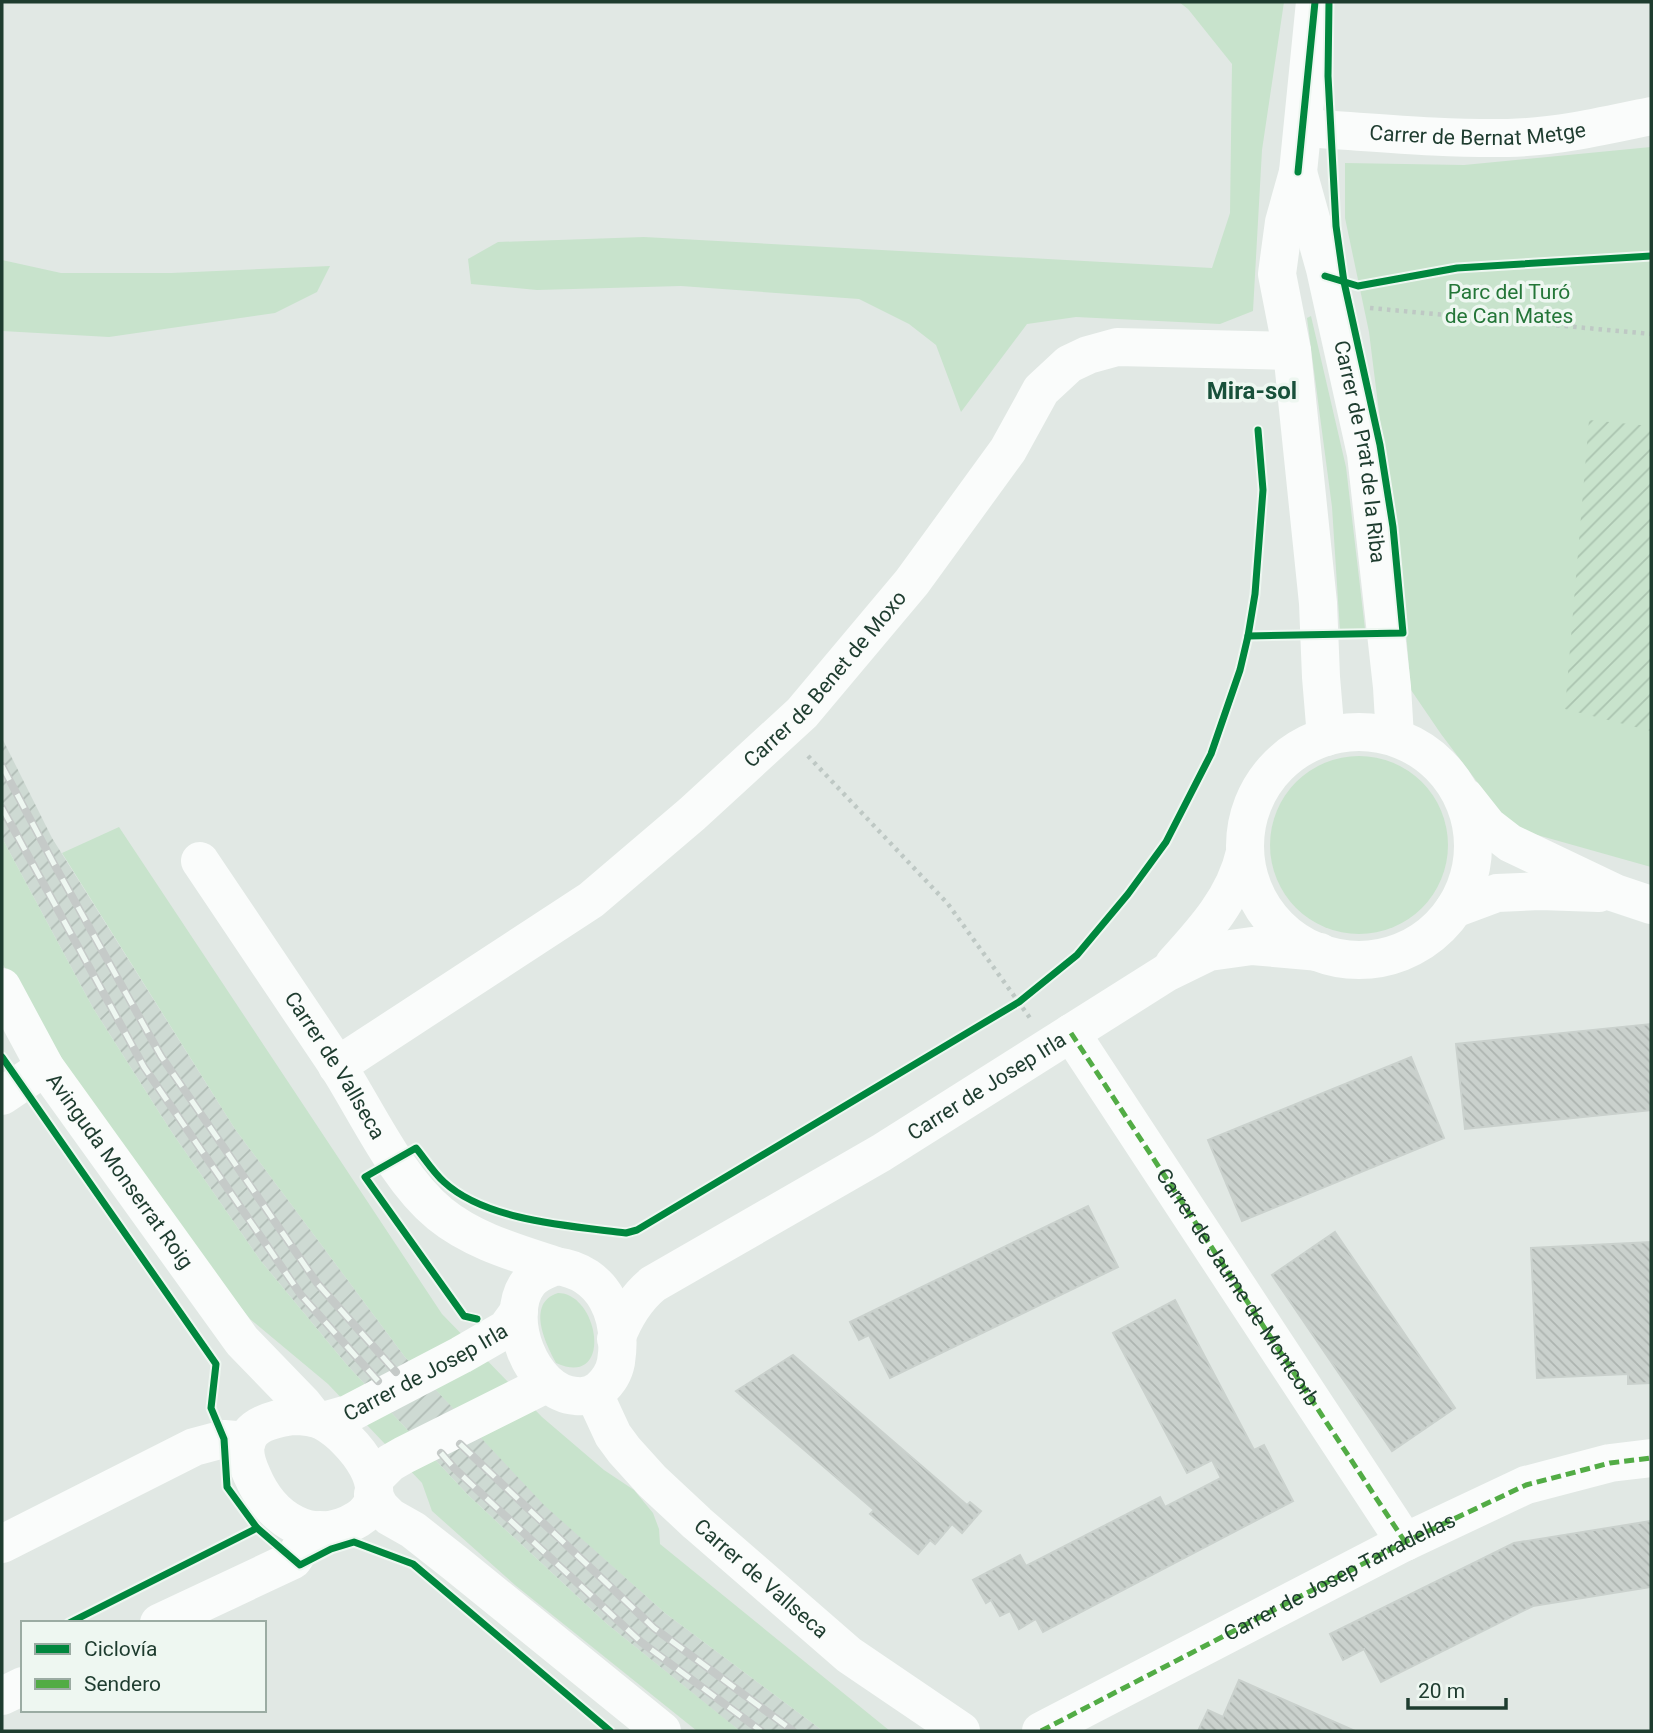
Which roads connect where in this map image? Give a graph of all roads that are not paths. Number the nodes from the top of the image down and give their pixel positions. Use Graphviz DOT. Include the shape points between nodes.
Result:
graph roads {
  1 [pos="1315,2"];
  2 [pos="1651,116"];
  3 [pos="1303,128"];
  4 [pos="1298,172"];
  5 [pos="1292,352"];
  6 [pos="1326,737"];
  7 [pos="1395,737"];
  8 [pos="1459,790"];
  9 [pos="1245,852"];
  10 [pos="200,861"];
  11 [pos="1615,893"];
  12 [pos="1651,905"];
  13 [pos="1454,909"];
  14 [pos="1320,952"];
  15 [pos="1166,973"];
  16 [pos="2,988"];
  17 [pos="1060,1041"];
  18 [pos="45,1066"];
  19 [pos="337,1066"];
  20 [pos="2,1097"];
  21 [pos="494,1245"];
  22 [pos="556,1266"];
  23 [pos="667,1275"];
  24 [pos="596,1283"];
  25 [pos="522,1301"];
  26 [pos="616,1339"];
  27 [pos="248,1349"];
  28 [pos="546,1384"];
  29 [pos="594,1394"];
  30 [pos="318,1420"];
  31 [pos="253,1434"];
  32 [pos="1651,1458"];
  33 [pos="368,1497"];
  34 [pos="320,1530"];
  35 [pos="1405,1542"];
  36 [pos="2,1544"];
  37 [pos="163,1621"];
  38 [pos="21,1687"];
  39 [pos="2,1696"];
  40 [pos="634,1724"];
  41 [pos="961,1731"];
  42 [pos="1041,1731"];
  1 -- 3 [label="street, Carrer de Prat de la Riba"];
  2 -- 3 [label="street, Carrer de Bernat Metge" via="1595,129 1510,138"];
  3 -- 4 [label="street, Carrer de Prat de la Riba"];
  4 -- 5 [label="street, Carrer de Prat de la Riba" via="1284,222 1278,274"];
  4 -- 7 [label="street, Carrer de Prat de la Riba" via="1325,269 1366,454"];
  5 -- 6 [label="street, Carrer de Prat de la Riba" via="1318,603"];
  5 -- 19 [label="street, Carrer de Benet de Moxo" via="1117,347 1069,363 1041,390 1007,450 912,582 802,713 591,900"];
  6 -- 7 [label="street" via="1372,732"];
  6 -- 9 [label="street" via="1306,745 1272,772 1251,809"];
  7 -- 8 [label="street" via="1442,767"];
  8 -- 11 [label="street" via="1488,826 1510,843"];
  8 -- 13 [label="street" via="1473,830 1473,850 1471,871"];
  9 -- 14 [label="street" via="1252,884 1267,913 1300,943"];
  9 -- 15 [label="street" via="1225,900"];
  10 -- 19 [label="street, Carrer de Vallseca"];
  11 -- 12 [label="street"];
  11 -- 13 [label="street" via="1497,893"];
  13 -- 14 [label="street" via="1433,933 1406,950 1362,960"];
  14 -- 15 [label="street, Carrer de Josep Irla" via="1252,946 1209,952"];
  15 -- 17 [label="street, Carrer de Josep Irla"];
  16 -- 18 [label="street, Avinguda Monserrat Roig"];
  17 -- 23 [label="street, Carrer de Josep Irla" via="881,1153"];
  17 -- 35 [label="street, Carrer de Jaume de Montcorb"];
  18 -- 20 [label="street"];
  18 -- 27 [label="street, Avinguda Monserrat Roig"];
  19 -- 21 [label="street, Carrer de Vallseca" via="413,1187 441,1216"];
  21 -- 22 [label="street, Carrer de Vallseca"];
  21 -- 25 [label="street, Carrer de Vallseca" via="517,1269"];
  22 -- 24 [label="street" via="570,1268"];
  22 -- 25 [label="street" via="535,1276"];
  23 -- 24 [label="street" via="638,1282"];
  23 -- 26 [label="street" via="642,1293"];
  24 -- 26 [label="street" via="612,1308"];
  25 -- 28 [label="street" via="526,1351"];
  25 -- 30 [label="street, Carrer de Josep Irla" via="506,1329 461,1356 348,1415"];
  26 -- 29 [label="street" via="611,1377"];
  27 -- 30 [label="street, Avinguda Monserrat Roig"];
  27 -- 31 [label="street, Avinguda Monserrat Roig" via="261,1390"];
  28 -- 29 [label="street" via="562,1395"];
  28 -- 33 [label="street" via="390,1463"];
  29 -- 41 [label="street, Carrer de Vallseca" via="624,1450 697,1523 849,1655"];
  30 -- 31 [label="street" via="293,1416 272,1420"];
  30 -- 33 [label="street" via="339,1433 366,1463"];
  31 -- 34 [label="street" via="245,1453 266,1502 283,1519"];
  31 -- 36 [label="street" via="194,1447"];
  32 -- 35 [label="street, Carrer de Josep Tarradellas" via="1610,1462 1526,1485"];
  33 -- 34 [label="street" via="340,1527"];
  33 -- 40 [label="street" via="413,1530"];
  34 -- 37 [label="street" via="293,1560"];
  35 -- 42 [label="street, Carrer de Josep Tarradellas"];
  38 -- 39 [label="street"];
}
